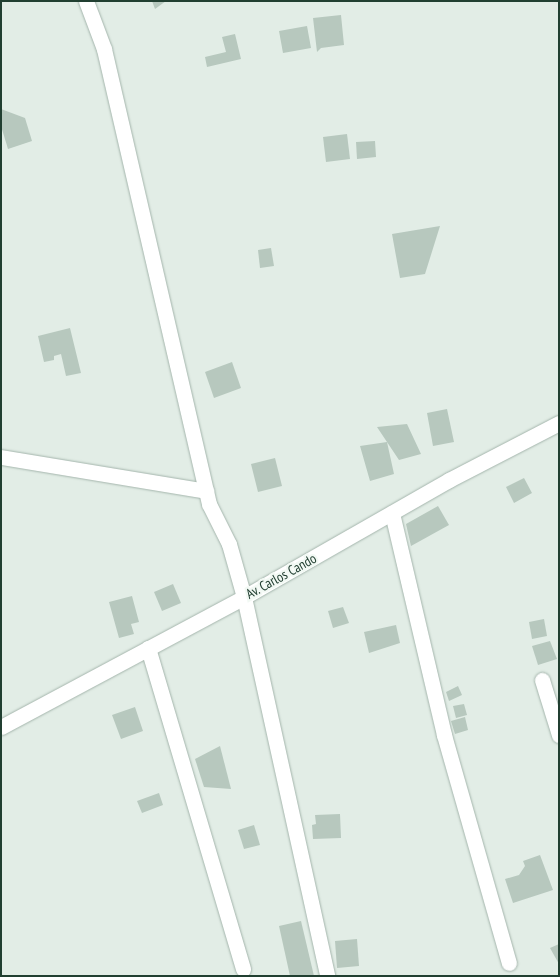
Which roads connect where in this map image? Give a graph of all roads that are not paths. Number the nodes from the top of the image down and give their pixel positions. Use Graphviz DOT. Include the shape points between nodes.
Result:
graph roads {
  1 [pos="86,1"];
  2 [pos="559,423"];
  3 [pos="1,457"];
  4 [pos="206,491"];
  5 [pos="392,513"];
  6 [pos="244,597"];
  7 [pos="148,648"];
  8 [pos="542,680"];
  9 [pos="1,727"];
  10 [pos="559,735"];
  11 [pos="509,963"];
  12 [pos="243,969"];
  13 [pos="327,976"];
  1 -- 4 [label="street" via="104,49"];
  2 -- 5 [label="street, Av. Carlos Cando"];
  3 -- 4 [label="street"];
  4 -- 6 [label="street" via="229,544"];
  5 -- 6 [label="street, Av. Carlos Cando"];
  5 -- 11 [label="street" via="444,735"];
  6 -- 7 [label="street, Av. Carlos Cando"];
  6 -- 13 [label="street"];
  7 -- 9 [label="street, Av. Carlos Cando"];
  7 -- 12 [label="street"];
  8 -- 10 [label="street"];
}
